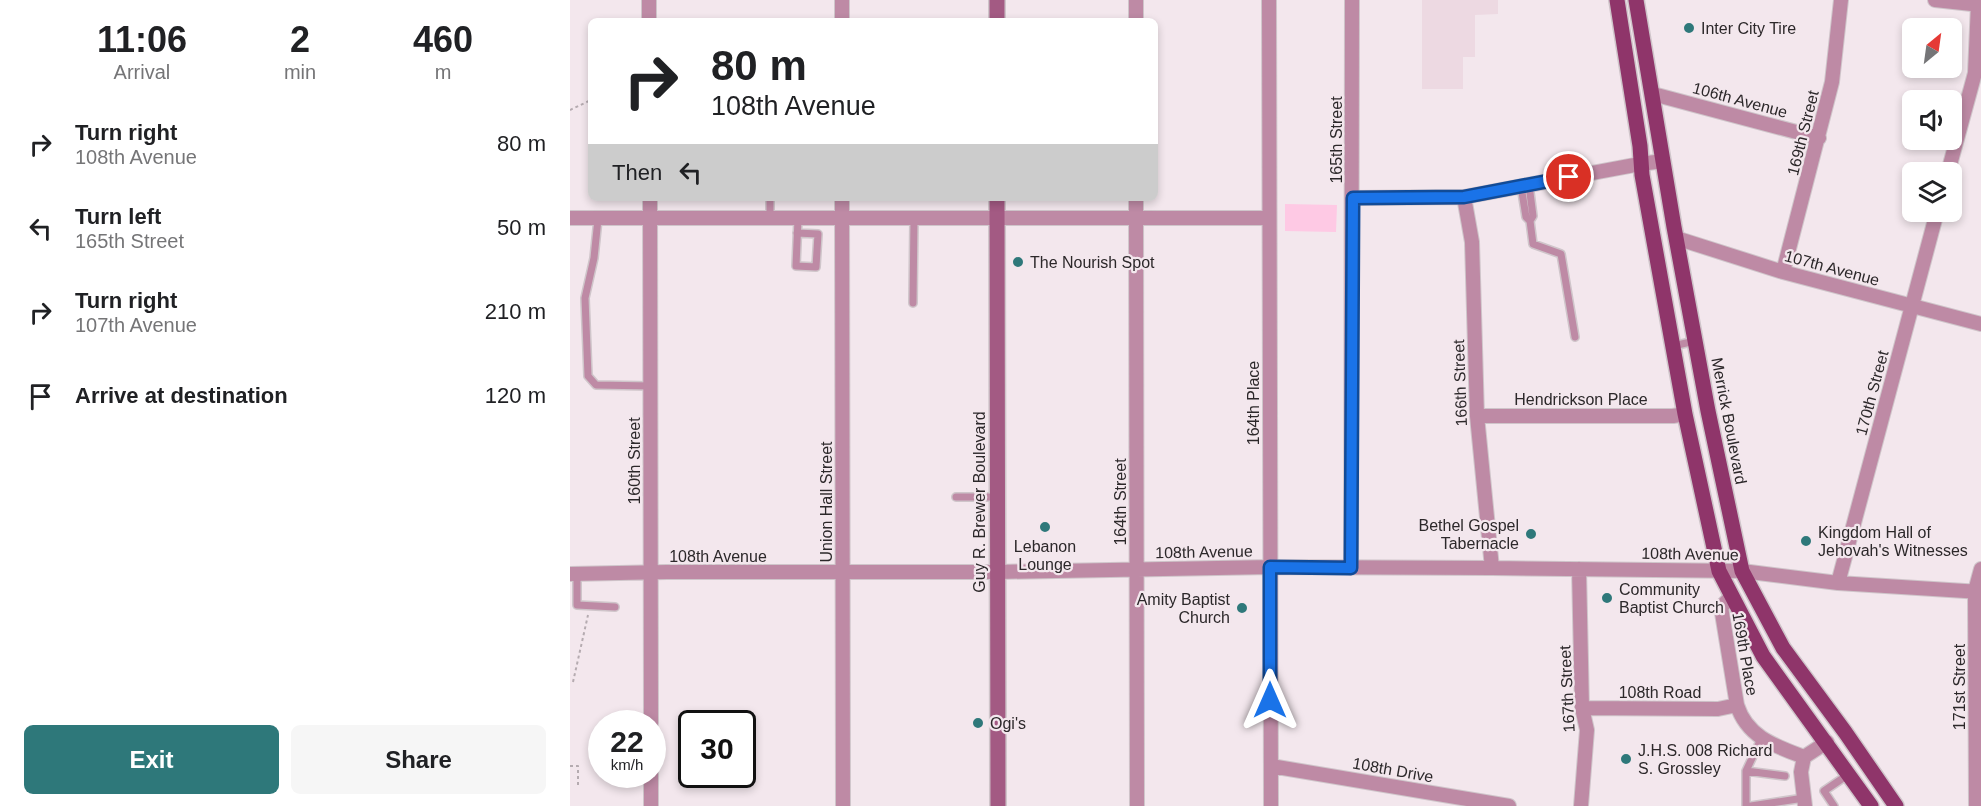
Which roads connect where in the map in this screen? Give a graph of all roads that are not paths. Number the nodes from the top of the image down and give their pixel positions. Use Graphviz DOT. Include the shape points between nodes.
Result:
graph roads {
  1 [pos="649,0"];
  2 [pos="842,0"];
  3 [pos="997,0"];
  4 [pos="1136,0"];
  5 [pos="1269,0"];
  6 [pos="1352,0"];
  7 [pos="1617,0"];
  8 [pos="1636,0"];
  9 [pos="1841,0"];
  10 [pos="1935,0"];
  11 [pos="1980,4"];
  12 [pos="649,18"];
  13 [pos="842,18"];
  14 [pos="997,18"];
  15 [pos="1136,18"];
  16 [pos="1653,94"];
  17 [pos="1819,138"];
  18 [pos="1663,161"];
  19 [pos="1951,162"];
  20 [pos="1640,164"];
  21 [pos="1525,186"];
  22 [pos="1464,197"];
  23 [pos="1353,198"];
  24 [pos="650,201"];
  25 [pos="770,201"];
  26 [pos="842,201"];
  27 [pos="997,201"];
  28 [pos="1136,201"];
  29 [pos="570,218"];
  30 [pos="997,218"];
  31 [pos="1268,218"];
  32 [pos="598,219"];
  33 [pos="650,219"];
  34 [pos="770,219"];
  35 [pos="842,219"];
  36 [pos="914,219"];
  37 [pos="1136,219"];
  38 [pos="1934,222"];
  39 [pos="797,226"];
  40 [pos="1676,238"];
  41 [pos="1783,272"];
  42 [pos="913,303"];
  43 [pos="1912,306"];
  44 [pos="1981,324"];
  45 [pos="1575,337"];
  46 [pos="1695,340"];
  47 [pos="1672,346"];
  48 [pos="651,386"];
  49 [pos="1685,414"];
  50 [pos="1477,416"];
  51 [pos="997,496"];
  52 [pos="956,497"];
  53 [pos="1270,567"];
  54 [pos="1351,568"];
  55 [pos="1492,568"];
  56 [pos="1981,568"];
  57 [pos="1137,569"];
  58 [pos="1579,569"];
  59 [pos="1719,571"];
  60 [pos="1742,571"];
  61 [pos="651,572"];
  62 [pos="842,572"];
  63 [pos="997,572"];
  64 [pos="574,574"];
  65 [pos="1838,583"];
  66 [pos="1978,592"];
  67 [pos="1732,596"];
  68 [pos="615,608"];
  69 [pos="1737,705"];
  70 [pos="1582,708"];
  71 [pos="651,710"];
  72 [pos="1761,739"];
  73 [pos="1827,742"];
  74 [pos="1804,757"];
  75 [pos="1270,766"];
  76 [pos="1746,771"];
  77 [pos="1849,774"];
  78 [pos="1785,776"];
  79 [pos="651,788"];
  80 [pos="1805,802"];
  81 [pos="651,806"];
  82 [pos="843,806"];
  83 [pos="998,806"];
  84 [pos="1137,806"];
  85 [pos="1271,806"];
  86 [pos="1509,806"];
  87 [pos="1581,806"];
  88 [pos="1746,806"];
  89 [pos="1751,806"];
  90 [pos="1833,806"];
  91 [pos="1871,806"];
  92 [pos="1896,806"];
  93 [pos="1976,806"];
  1 -- 12 [label="street"];
  2 -- 13 [label="street"];
  3 -- 14 [label="main road"];
  4 -- 15 [label="street"];
  5 -- 31 [label="street, 164th Place"];
  6 -- 23 [label="street, 165th Street"];
  7 -- 20 [label="main road"];
  8 -- 16 [label="main road, Merrick Boulevard"];
  9 -- 17 [label="street, 169th Street" via="1833,82"];
  10 -- 11 [label="street"];
  11 -- 19 [label="street" via="1975,73"];
  16 -- 17 [label="street, 106th Avenue"];
  16 -- 18 [label="main road, Merrick Boulevard"];
  17 -- 41 [label="street, 169th Street"];
  18 -- 20 [label="street"];
  18 -- 40 [label="main road, Merrick Boulevard"];
  20 -- 21 [label="street"];
  20 -- 47 [label="main road"];
  21 -- 22 [label="street"];
  21 -- 45 [label="lane" via="1526,217 1533,244 1561,254"];
  22 -- 23 [label="street"];
  22 -- 50 [label="street, 166th Street" via="1472,242"];
  23 -- 54 [label="street, 165th Street"];
  24 -- 33 [label="street, 160th Street"];
  25 -- 34 [label="lane"];
  26 -- 35 [label="street, Union Hall Street"];
  27 -- 30 [label="main road, Guy R. Brewer Boulevard"];
  28 -- 37 [label="street, 164th Street"];
  29 -- 32 [label="street"];
  30 -- 36 [label="street"];
  30 -- 37 [label="street"];
  30 -- 51 [label="main road, Guy R. Brewer Boulevard"];
  31 -- 37 [label="street"];
  31 -- 53 [label="street, 164th Place"];
  32 -- 33 [label="street"];
  32 -- 48 [label="lane" via="585,298 588,376 596,385"];
  33 -- 34 [label="street"];
  33 -- 48 [label="street, 160th Street"];
  34 -- 39 [label="street"];
  35 -- 36 [label="street"];
  35 -- 39 [label="street"];
  35 -- 62 [label="street, Union Hall Street"];
  36 -- 42 [label="lane"];
  37 -- 57 [label="street, 164th Street"];
  38 -- 43 [label="street, 170th Street"];
  39 -- 39 [label="lane" via="795,266 816,267 818,234"];
  40 -- 41 [label="street, 107th Avenue"];
  40 -- 46 [label="main road, Merrick Boulevard"];
  41 -- 43 [label="street, 107th Avenue"];
  43 -- 44 [label="street, 107th Avenue"];
  43 -- 65 [label="street, 170th Street"];
  46 -- 47 [label="lane"];
  46 -- 60 [label="main road, Merrick Boulevard"];
  47 -- 49 [label="main road"];
  48 -- 61 [label="street, 160th Street"];
  49 -- 50 [label="street, Hendrickson Place"];
  49 -- 59 [label="main road"];
  50 -- 55 [label="street, 166th Street"];
  51 -- 52 [label="lane"];
  51 -- 63 [label="main road, Guy R. Brewer Boulevard"];
  53 -- 54 [label="street, 108th Avenue"];
  53 -- 57 [label="street, 108th Avenue"];
  53 -- 75 [label="street, 164th Place"];
  54 -- 55 [label="street, 108th Avenue"];
  55 -- 58 [label="street, 108th Avenue"];
  56 -- 66 [label="street, 171st Street"];
  57 -- 63 [label="street, 108th Avenue"];
  57 -- 84 [label="street, 164th Street"];
  58 -- 59 [label="street, 108th Avenue"];
  58 -- 70 [label="street, 167th Street"];
  59 -- 60 [label="street, 108th Avenue"];
  59 -- 67 [label="main road"];
  60 -- 65 [label="street, 108th Avenue"];
  60 -- 92 [label="main road, Merrick Boulevard" via="1783,648"];
  61 -- 62 [label="street, 108th Avenue"];
  61 -- 64 [label="street, 108th Avenue"];
  61 -- 71 [label="street, 160th Street"];
  62 -- 63 [label="street, 108th Avenue"];
  62 -- 82 [label="street, Union Hall Street"];
  63 -- 83 [label="main road, Guy R. Brewer Boulevard"];
  64 -- 68 [label="lane" via="577,605"];
  65 -- 66 [label="street, 108th Avenue"];
  66 -- 93 [label="street, 171st Street"];
  67 -- 69 [label="street, 169th Place" via="1720,607"];
  67 -- 73 [label="main road" via="1763,656"];
  69 -- 70 [label="street, 108th Road" via="1718,709"];
  69 -- 72 [label="street, 169th Place" via="1741,717"];
  70 -- 87 [label="street, 167th Street" via="1587,730"];
  72 -- 74 [label="street, 169th Place"];
  72 -- 76 [label="lane"];
  73 -- 74 [label="street"];
  73 -- 77 [label="main road"];
  74 -- 80 [label="street" via="1801,772"];
  75 -- 85 [label="street, 164th Place"];
  75 -- 86 [label="street, 108th Drive"];
  76 -- 78 [label="lane"];
  76 -- 88 [label="lane"];
  77 -- 90 [label="lane" via="1824,791"];
  77 -- 91 [label="main road"];
  79 -- 81 [label="street"];
  80 -- 89 [label="lane"];
}
